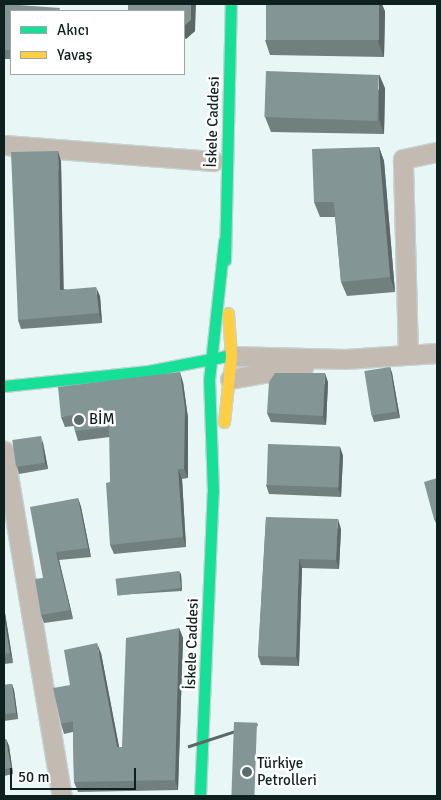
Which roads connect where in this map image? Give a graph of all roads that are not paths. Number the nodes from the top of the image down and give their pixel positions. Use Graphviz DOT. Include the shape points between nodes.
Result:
graph roads {
  1 [pos="231,4"];
  2 [pos="4,145"];
  3 [pos="437,152"];
  4 [pos="213,161"];
  5 [pos="224,241"];
  6 [pos="437,353"];
  7 [pos="408,355"];
  8 [pos="211,356"];
  9 [pos="231,356"];
  10 [pos="345,359"];
  11 [pos="148,371"];
  12 [pos="230,379"];
  13 [pos="209,380"];
  14 [pos="4,386"];
  15 [pos="4,451"];
  16 [pos="213,492"];
  17 [pos="62,796"];
  18 [pos="200,796"];
  1 -- 5 [label="main road, İskele Caddesi"];
  2 -- 4 [label="street"];
  3 -- 7 [label="street" via="403,160"];
  5 -- 8 [label="main road, İskele Caddesi"];
  5 -- 9 [label="main road, İskele Caddesi"];
  6 -- 7 [label="street"];
  7 -- 10 [label="street"];
  8 -- 9 [label="main road"];
  8 -- 11 [label="main road"];
  8 -- 13 [label="main road, İskele Caddesi"];
  9 -- 10 [label="street"];
  9 -- 12 [label="main road, İskele Caddesi"];
  10 -- 12 [label="street"];
  11 -- 13 [label="main road"];
  11 -- 14 [label="main road"];
  12 -- 13 [label="main road"];
  12 -- 16 [label="main road, İskele Caddesi"];
  13 -- 16 [label="main road, İskele Caddesi"];
  15 -- 17 [label="street"];
  16 -- 18 [label="main road, İskele Caddesi"];
}
